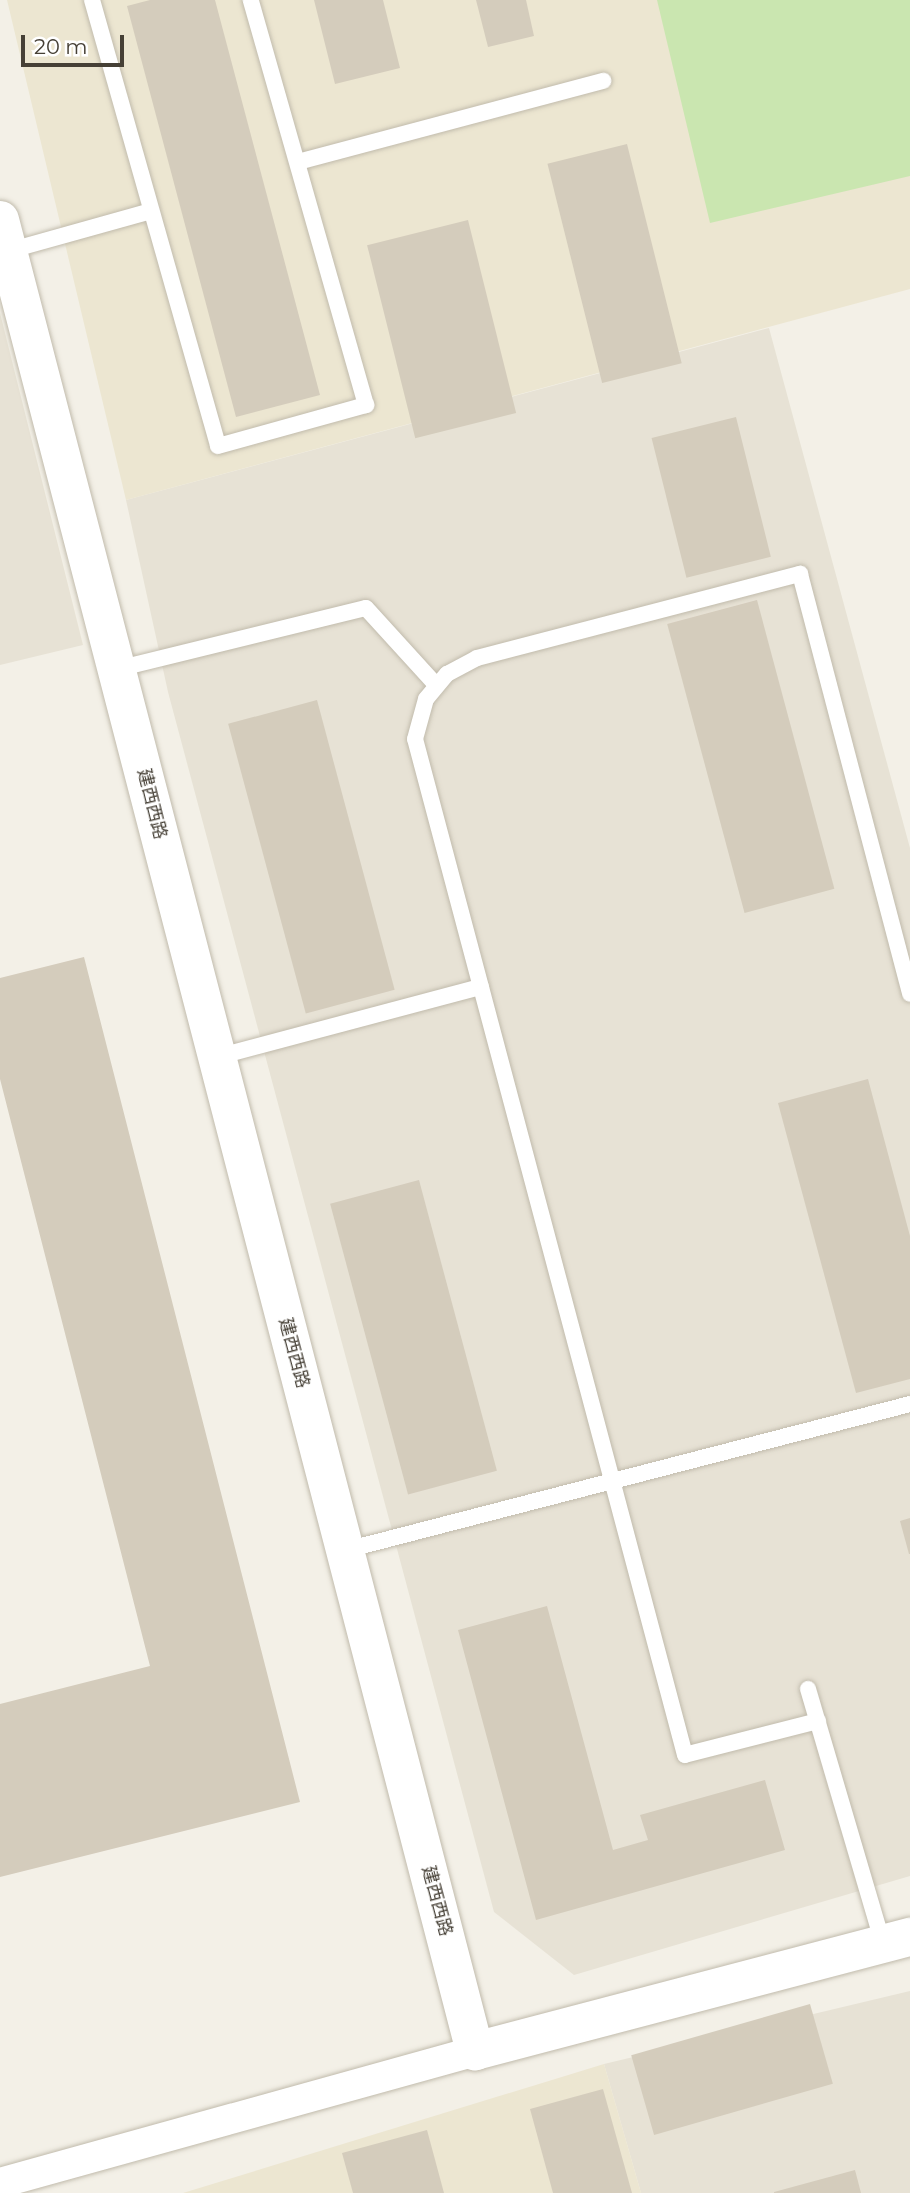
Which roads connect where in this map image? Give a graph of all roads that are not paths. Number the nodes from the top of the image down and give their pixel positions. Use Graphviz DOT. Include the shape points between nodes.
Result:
graph roads {
  1 [pos="92,0"];
  2 [pos="251,0"];
  3 [pos="603,81"];
  4 [pos="298,162"];
  5 [pos="151,211"];
  6 [pos="4,235"];
  7 [pos="117,669"];
  8 [pos="436,685"];
  9 [pos="481,987"];
  10 [pos="910,994"];
  11 [pos="217,1057"];
  12 [pos="910,1404"];
  13 [pos="612,1481"];
  14 [pos="346,1550"];
  15 [pos="808,1689"];
  16 [pos="817,1721"];
  17 [pos="896,1941"];
  18 [pos="475,2051"];
  19 [pos="0,2183"];
  1 -- 5 [label="lane"];
  2 -- 4 [label="lane"];
  3 -- 4 [label="lane"];
  4 -- 5 [label="lane" via="366,405 218,446"];
  5 -- 6 [label="lane"];
  6 -- 7 [label="street, 建西西路"];
  7 -- 8 [label="lane" via="366,608"];
  7 -- 11 [label="street, 建西西路"];
  8 -- 9 [label="lane" via="415,739"];
  8 -- 10 [label="lane" via="477,658 800,574"];
  9 -- 11 [label="lane"];
  9 -- 13 [label="lane"];
  11 -- 14 [label="street, 建西西路"];
  12 -- 13 [label="lane"];
  13 -- 14 [label="lane"];
  13 -- 16 [label="lane" via="684,1755"];
  14 -- 18 [label="street, 建西西路"];
  15 -- 16 [label="lane"];
  16 -- 17 [label="lane"];
  17 -- 18 [label="street"];
  18 -- 19 [label="street"];
}
